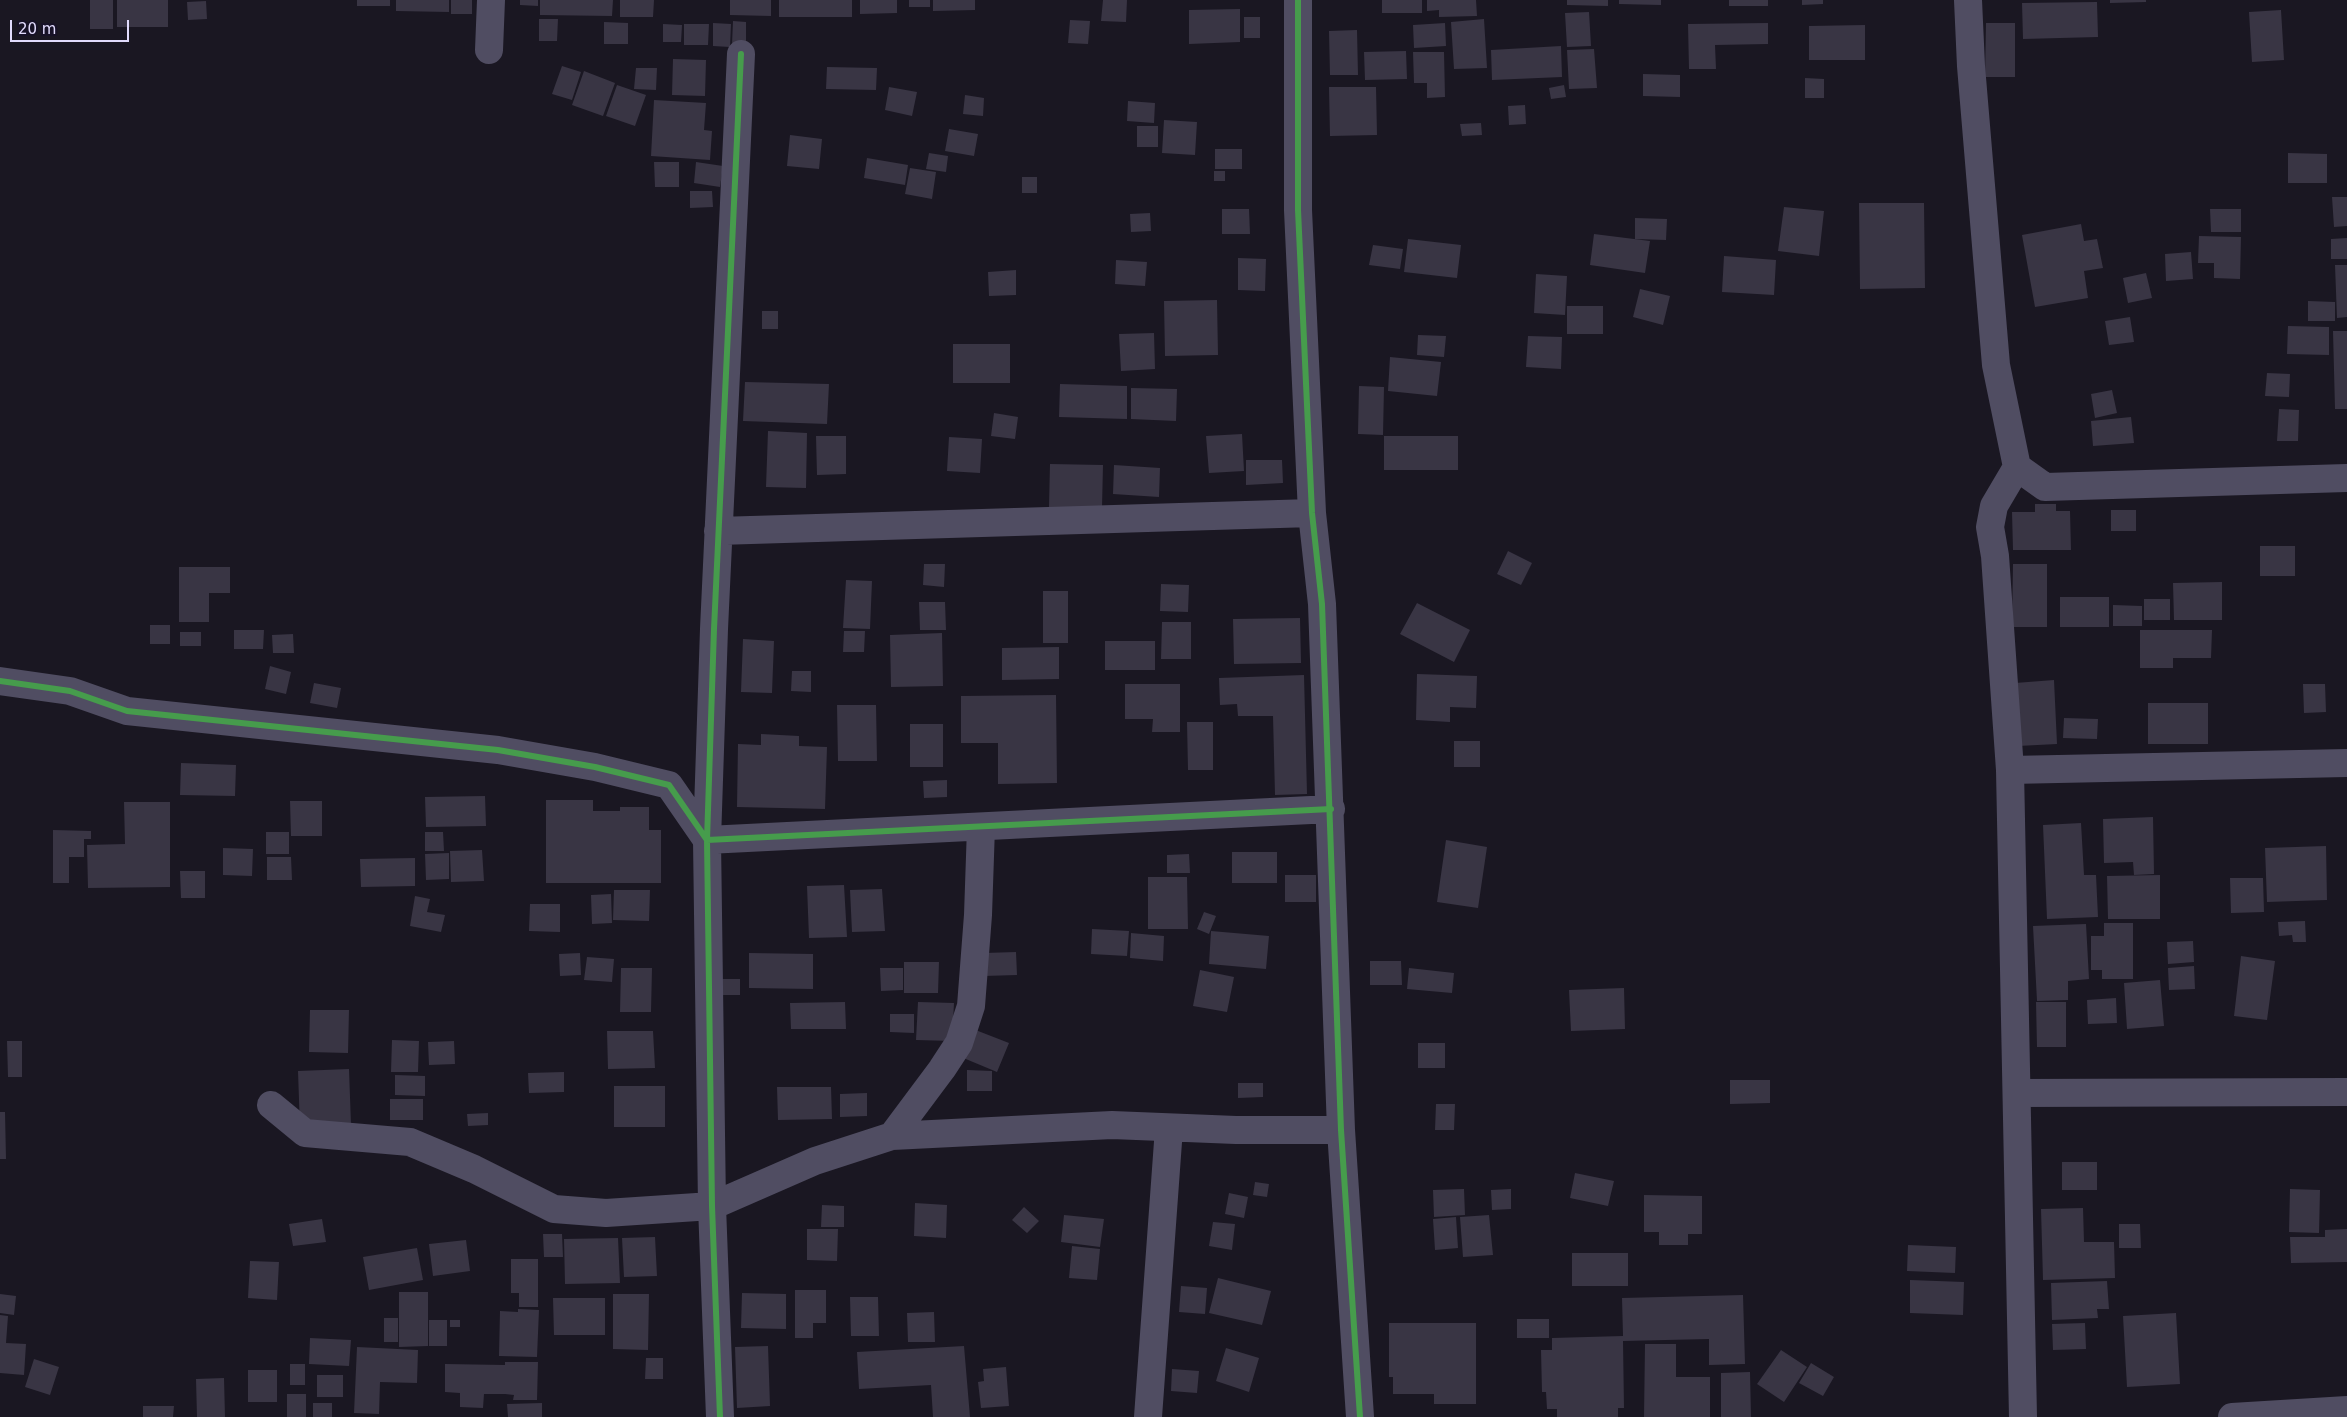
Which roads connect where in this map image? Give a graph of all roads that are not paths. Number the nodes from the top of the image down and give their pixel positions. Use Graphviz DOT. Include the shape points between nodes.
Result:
graph roads {
  1 [pos="490,0"];
  2 [pos="1298,0"];
  3 [pos="1968,0"];
  4 [pos="489,50"];
  5 [pos="741,54"];
  6 [pos="2018,468"];
  7 [pos="2347,478"];
  8 [pos="1312,513"];
  9 [pos="718,531"];
  10 [pos="0,681"];
  11 [pos="2347,763"];
  12 [pos="2010,770"];
  13 [pos="1331,809"];
  14 [pos="981,827"];
  15 [pos="707,840"];
  16 [pos="2347,1092"];
  17 [pos="2018,1093"];
  18 [pos="271,1105"];
  19 [pos="1169,1128"];
  20 [pos="1341,1130"];
  21 [pos="892,1136"];
  22 [pos="712,1206"];
  23 [pos="2347,1410"];
  24 [pos="720,1417"];
  25 [pos="1148,1417"];
  26 [pos="1360,1417"];
  27 [pos="2023,1417"];
  28 [pos="2232,1417"];
  1 -- 4 [label="street"];
  2 -- 8 [label="street" via="1298,210"];
  3 -- 6 [label="street" via="1996,365"];
  5 -- 9 [label="street"];
  6 -- 7 [label="street" via="2044,487"];
  6 -- 12 [label="street" via="1994,506 1990,527 1995,556"];
  8 -- 9 [label="street"];
  8 -- 13 [label="street" via="1322,604"];
  9 -- 15 [label="street"];
  10 -- 15 [label="street" via="70,691 127,711 498,750 595,767 669,785"];
  11 -- 12 [label="street"];
  12 -- 17 [label="street"];
  13 -- 14 [label="street"];
  13 -- 20 [label="street"];
  14 -- 15 [label="street"];
  14 -- 21 [label="street" via="971,1006 959,1043"];
  15 -- 22 [label="street"];
  16 -- 17 [label="street"];
  17 -- 27 [label="street"];
  18 -- 22 [label="street" via="305,1133 410,1142 474,1169 554,1209 606,1213"];
  19 -- 20 [label="street"];
  19 -- 21 [label="street" via="1112,1125"];
  19 -- 25 [label="street"];
  20 -- 26 [label="street"];
  21 -- 22 [label="street" via="815,1161"];
  22 -- 24 [label="street"];
  23 -- 28 [label="street"];
}
